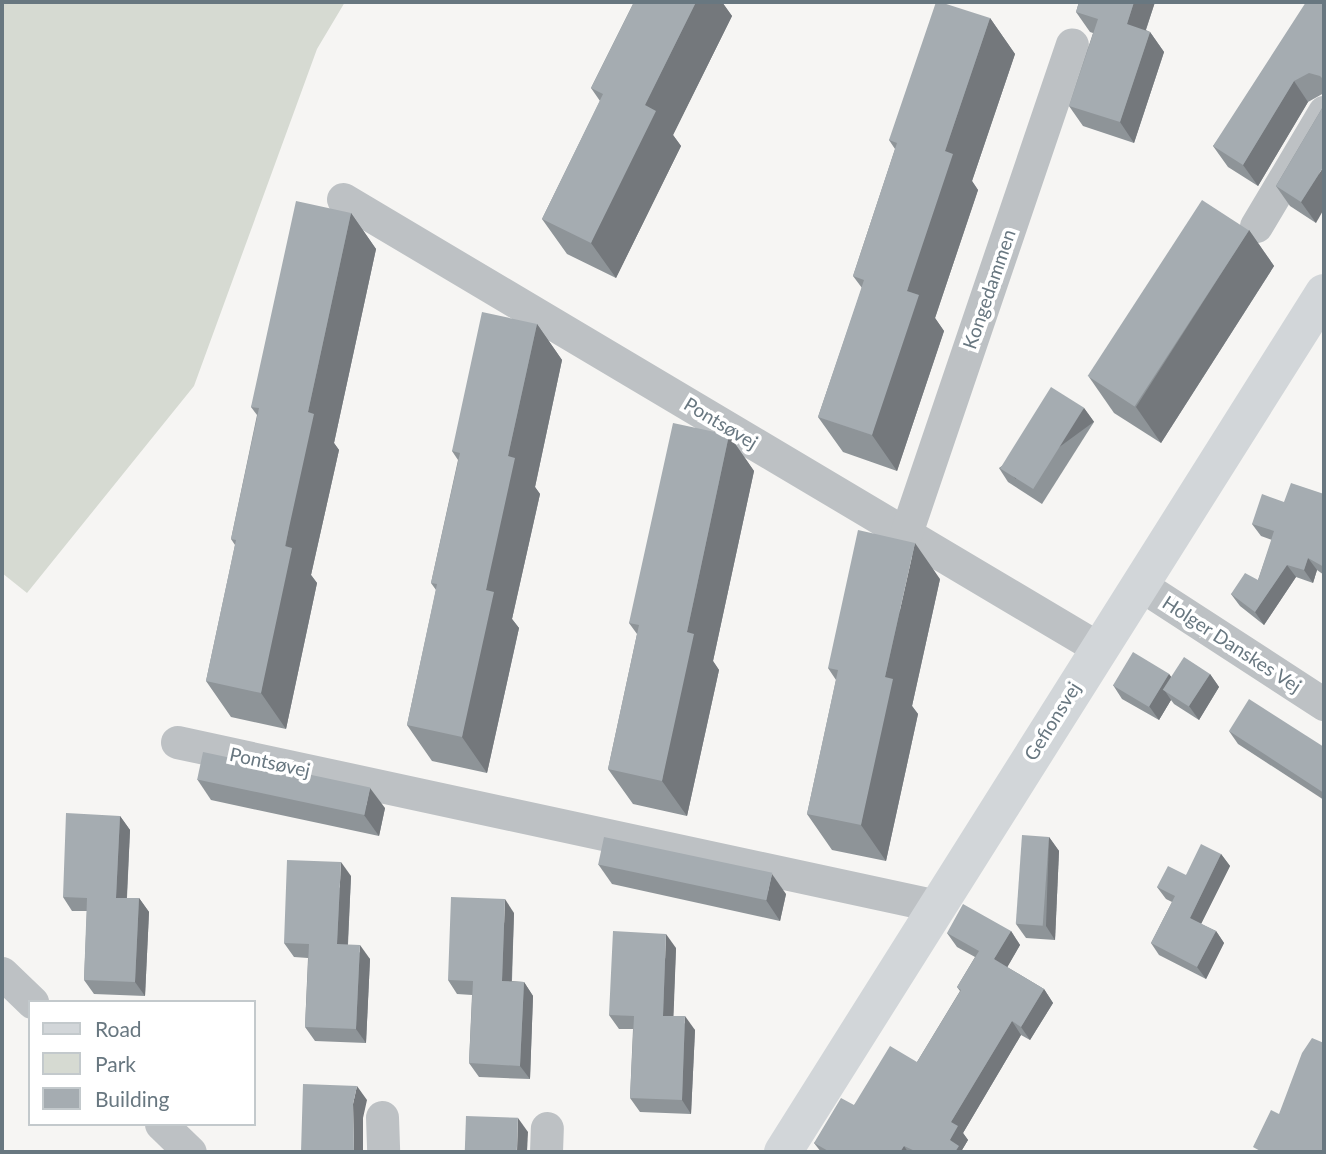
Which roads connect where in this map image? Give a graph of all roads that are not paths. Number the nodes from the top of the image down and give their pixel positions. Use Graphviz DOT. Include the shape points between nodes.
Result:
graph roads {
  1 [pos="1072,44"];
  2 [pos="1324,112"];
  3 [pos="343,199"];
  4 [pos="1256,226"];
  5 [pos="1324,293"];
  6 [pos="905,533"];
  7 [pos="1139,584"];
  8 [pos="1100,649"];
  9 [pos="1324,704"];
  10 [pos="177,742"];
  11 [pos="937,906"];
  12 [pos="2,973"];
  13 [pos="30,1000"];
  14 [pos="382,1116"];
  15 [pos="163,1126"];
  16 [pos="190,1152"];
  17 [pos="383,1152"];
  18 [pos="783,1152"];
  1 -- 6 [label="street, Kongedammen"];
  2 -- 4 [label="street"];
  3 -- 6 [label="street, Pontsøvej"];
  5 -- 7 [label="main road, Gefionsvej"];
  6 -- 8 [label="street, Pontsøvej"];
  7 -- 8 [label="main road, Gefionsvej"];
  7 -- 9 [label="street, Holger Danskes Vej"];
  8 -- 11 [label="main road, Gefionsvej"];
  10 -- 11 [label="street, Pontsøvej"];
  11 -- 18 [label="main road, Gefionsvej"];
  12 -- 13 [label="street"];
  14 -- 17 [label="street"];
  15 -- 16 [label="street"];
}
